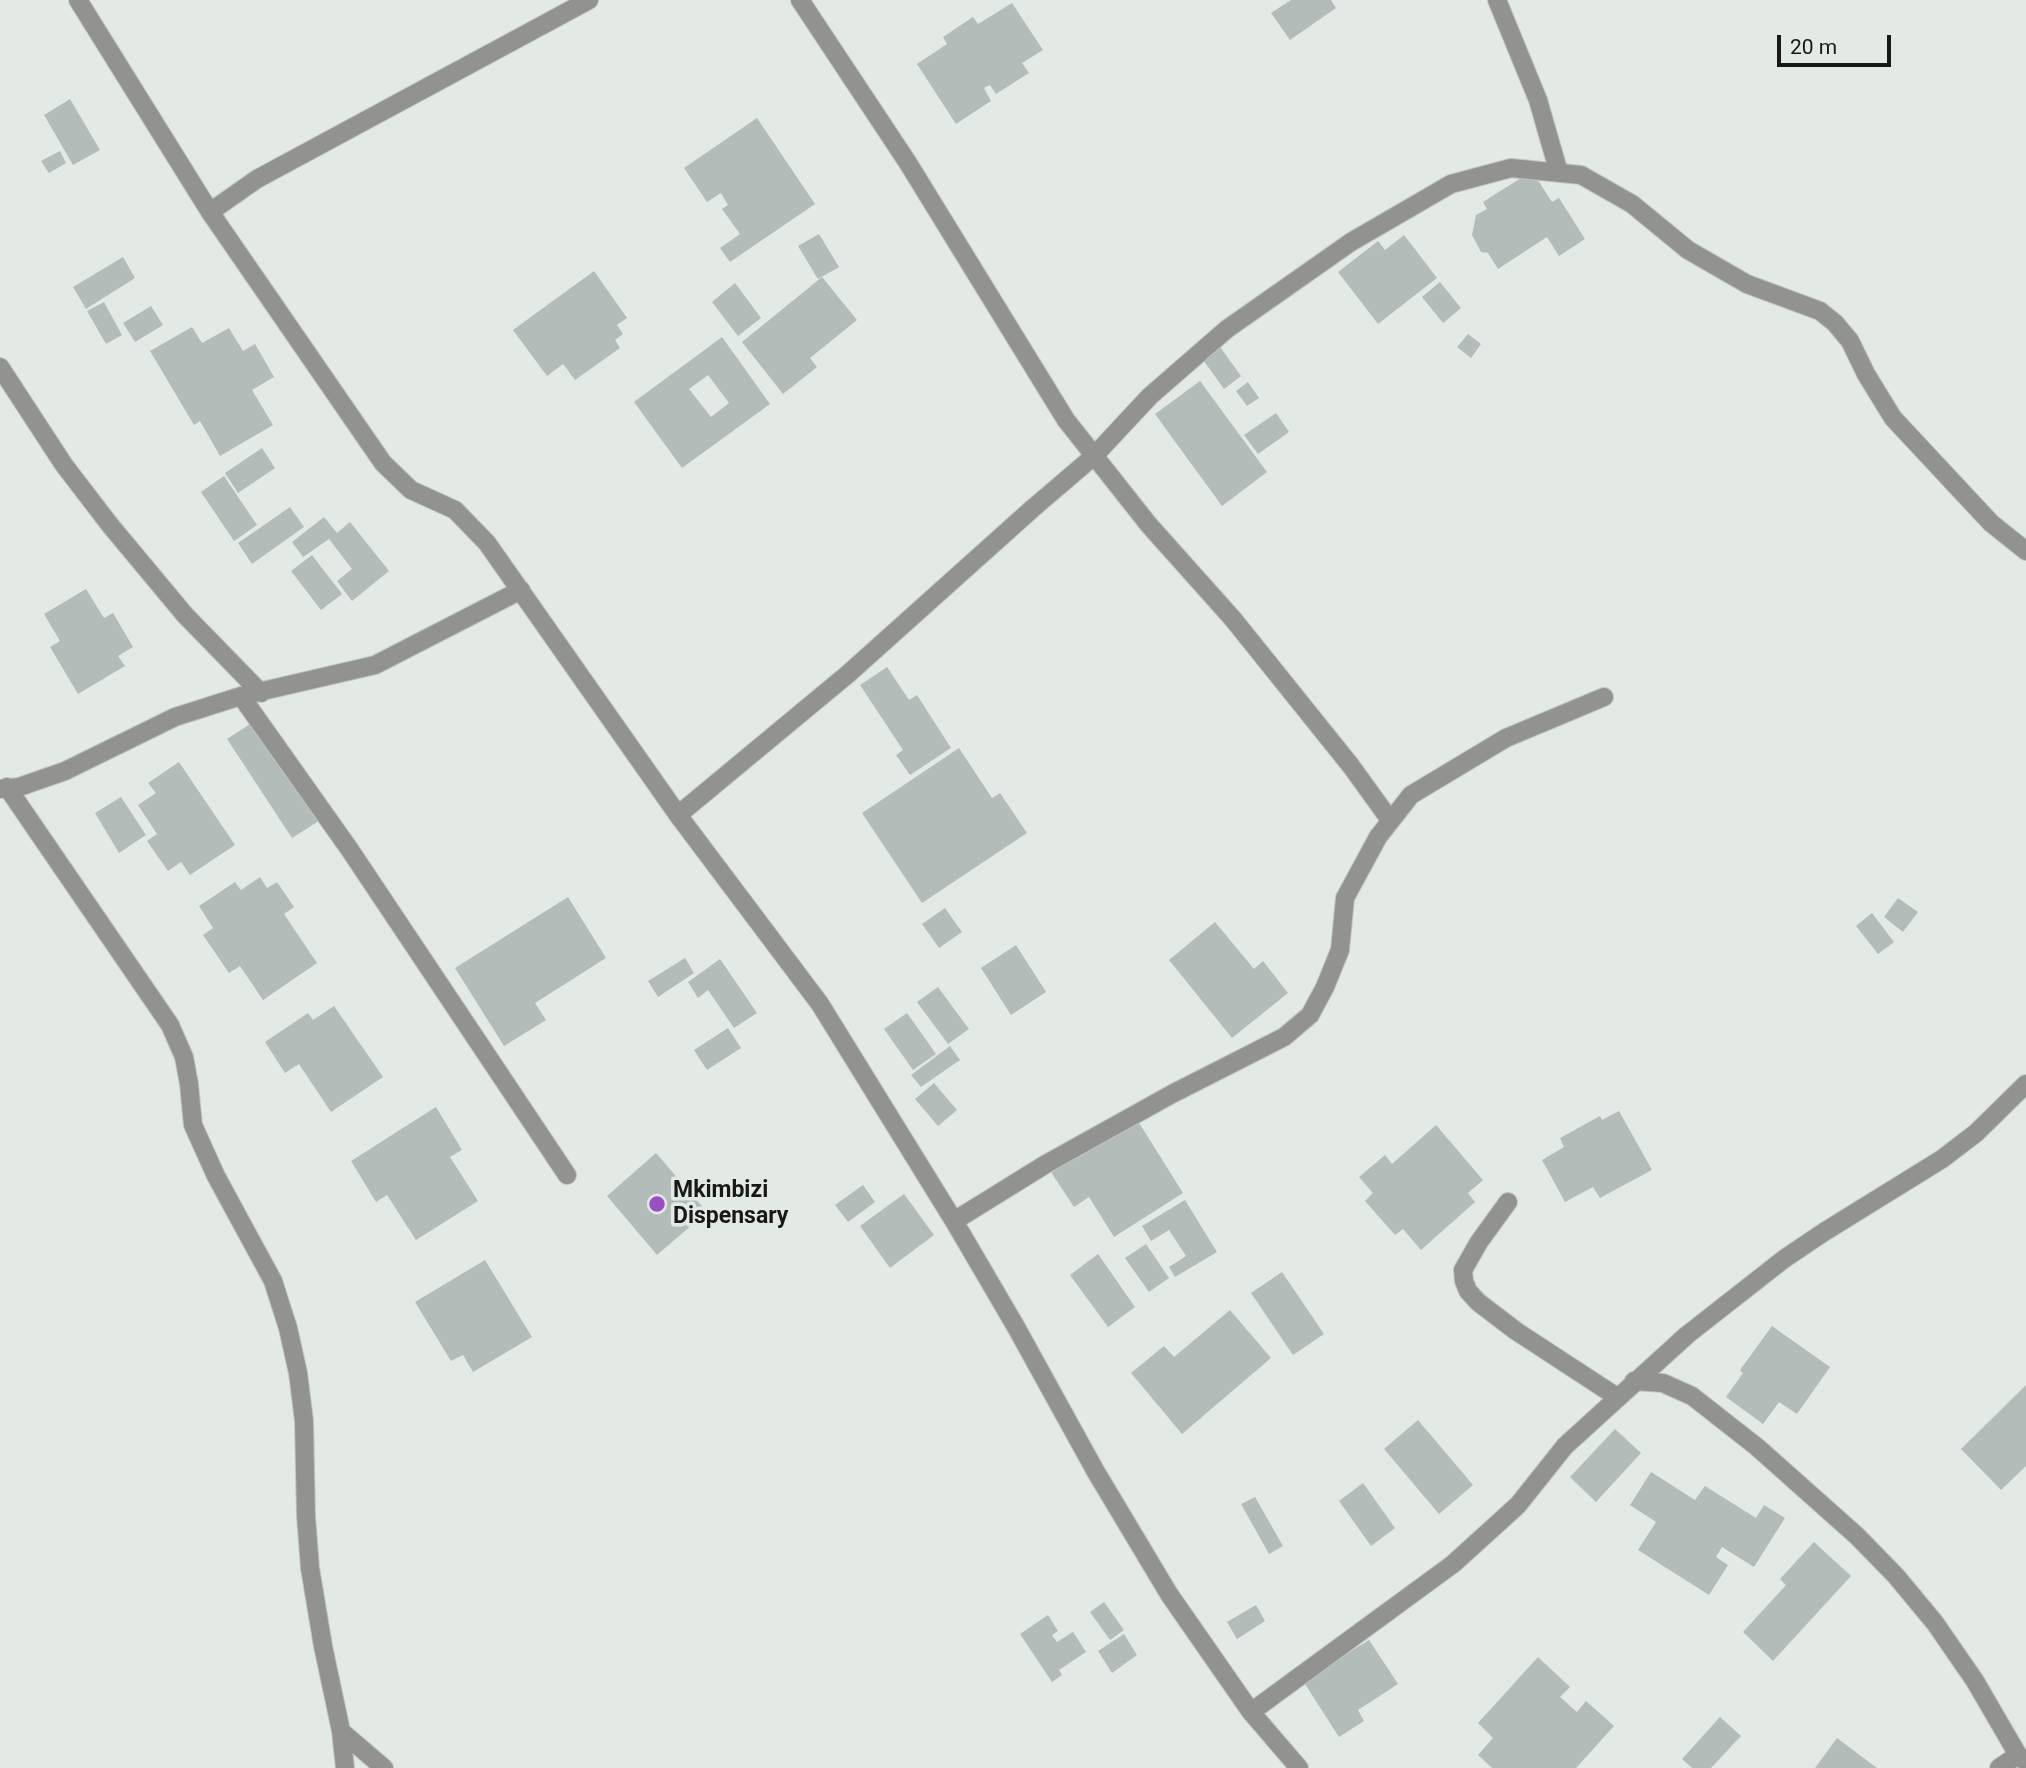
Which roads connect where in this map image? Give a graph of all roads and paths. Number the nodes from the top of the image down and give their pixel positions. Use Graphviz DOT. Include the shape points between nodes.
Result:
graph roads {
  1 [pos="78,0"];
  2 [pos="589,0"];
  3 [pos="800,0"];
  4 [pos="1497,0"];
  5 [pos="1559,173"];
  6 [pos="210,212"];
  7 [pos="0,367"];
  8 [pos="1094,456"];
  9 [pos="2026,551"];
  10 [pos="521,590"];
  11 [pos="261,693"];
  12 [pos="241,696"];
  13 [pos="1604,697"];
  14 [pos="3,788"];
  15 [pos="678,815"];
  16 [pos="1390,820"];
  17 [pos="2024,1090"];
  18 [pos="567,1175"];
  19 [pos="1508,1202"];
  20 [pos="954,1220"];
  21 [pos="1634,1381"];
  22 [pos="1617,1397"];
  23 [pos="1251,1712"];
  24 [pos="342,1732"];
  25 [pos="2022,1759"];
  26 [pos="345,1768"];
  27 [pos="384,1768"];
  28 [pos="1299,1768"];
  29 [pos="1999,1768"];
  1 -- 6 [label="street"];
  2 -- 6 [label="street" via="257,179"];
  3 -- 8 [label="street"];
  4 -- 5 [label="street" via="1538,100"];
  5 -- 8 [label="street" via="1511,168 1451,184 1351,242 1227,329 1150,396"];
  5 -- 9 [label="street" via="1581,175 1632,204 1688,250 1747,284 1820,311 1835,323 1893,418 1991,523"];
  6 -- 10 [label="street" via="383,463 411,491 455,510 487,543"];
  7 -- 11 [label="street" via="110,525 185,615"];
  8 -- 15 [label="street" via="848,674"];
  8 -- 16 [label="street" via="1149,526 1233,619"];
  10 -- 11 [label="street" via="375,666"];
  10 -- 15 [label="street"];
  11 -- 12 [label="street"];
  12 -- 14 [label="street" via="175,717 65,771"];
  12 -- 18 [label="street" via="350,849"];
  13 -- 16 [label="street" via="1506,738 1411,795"];
  14 -- 24 [label="street" via="170,1025 184,1057 193,1125 272,1281 298,1373 310,1568"];
  15 -- 20 [label="street" via="820,1004"];
  16 -- 20 [label="street" via="1345,898 1340,950 1310,1015 1284,1037 1172,1094"];
  17 -- 21 [label="street" via="1942,1160 1784,1259"];
  19 -- 22 [label="street" via="1463,1270 1468,1291 1516,1331"];
  20 -- 23 [label="street" via="1169,1594"];
  21 -- 22 [label="street"];
  21 -- 25 [label="street" via="1663,1382 1692,1396 1857,1536 1942,1632"];
  22 -- 23 [label="street" via="1565,1446 1518,1505 1453,1564"];
  23 -- 28 [label="street"];
  24 -- 26 [label="street"];
  24 -- 27 [label="street"];
  25 -- 29 [label="street"];
}
